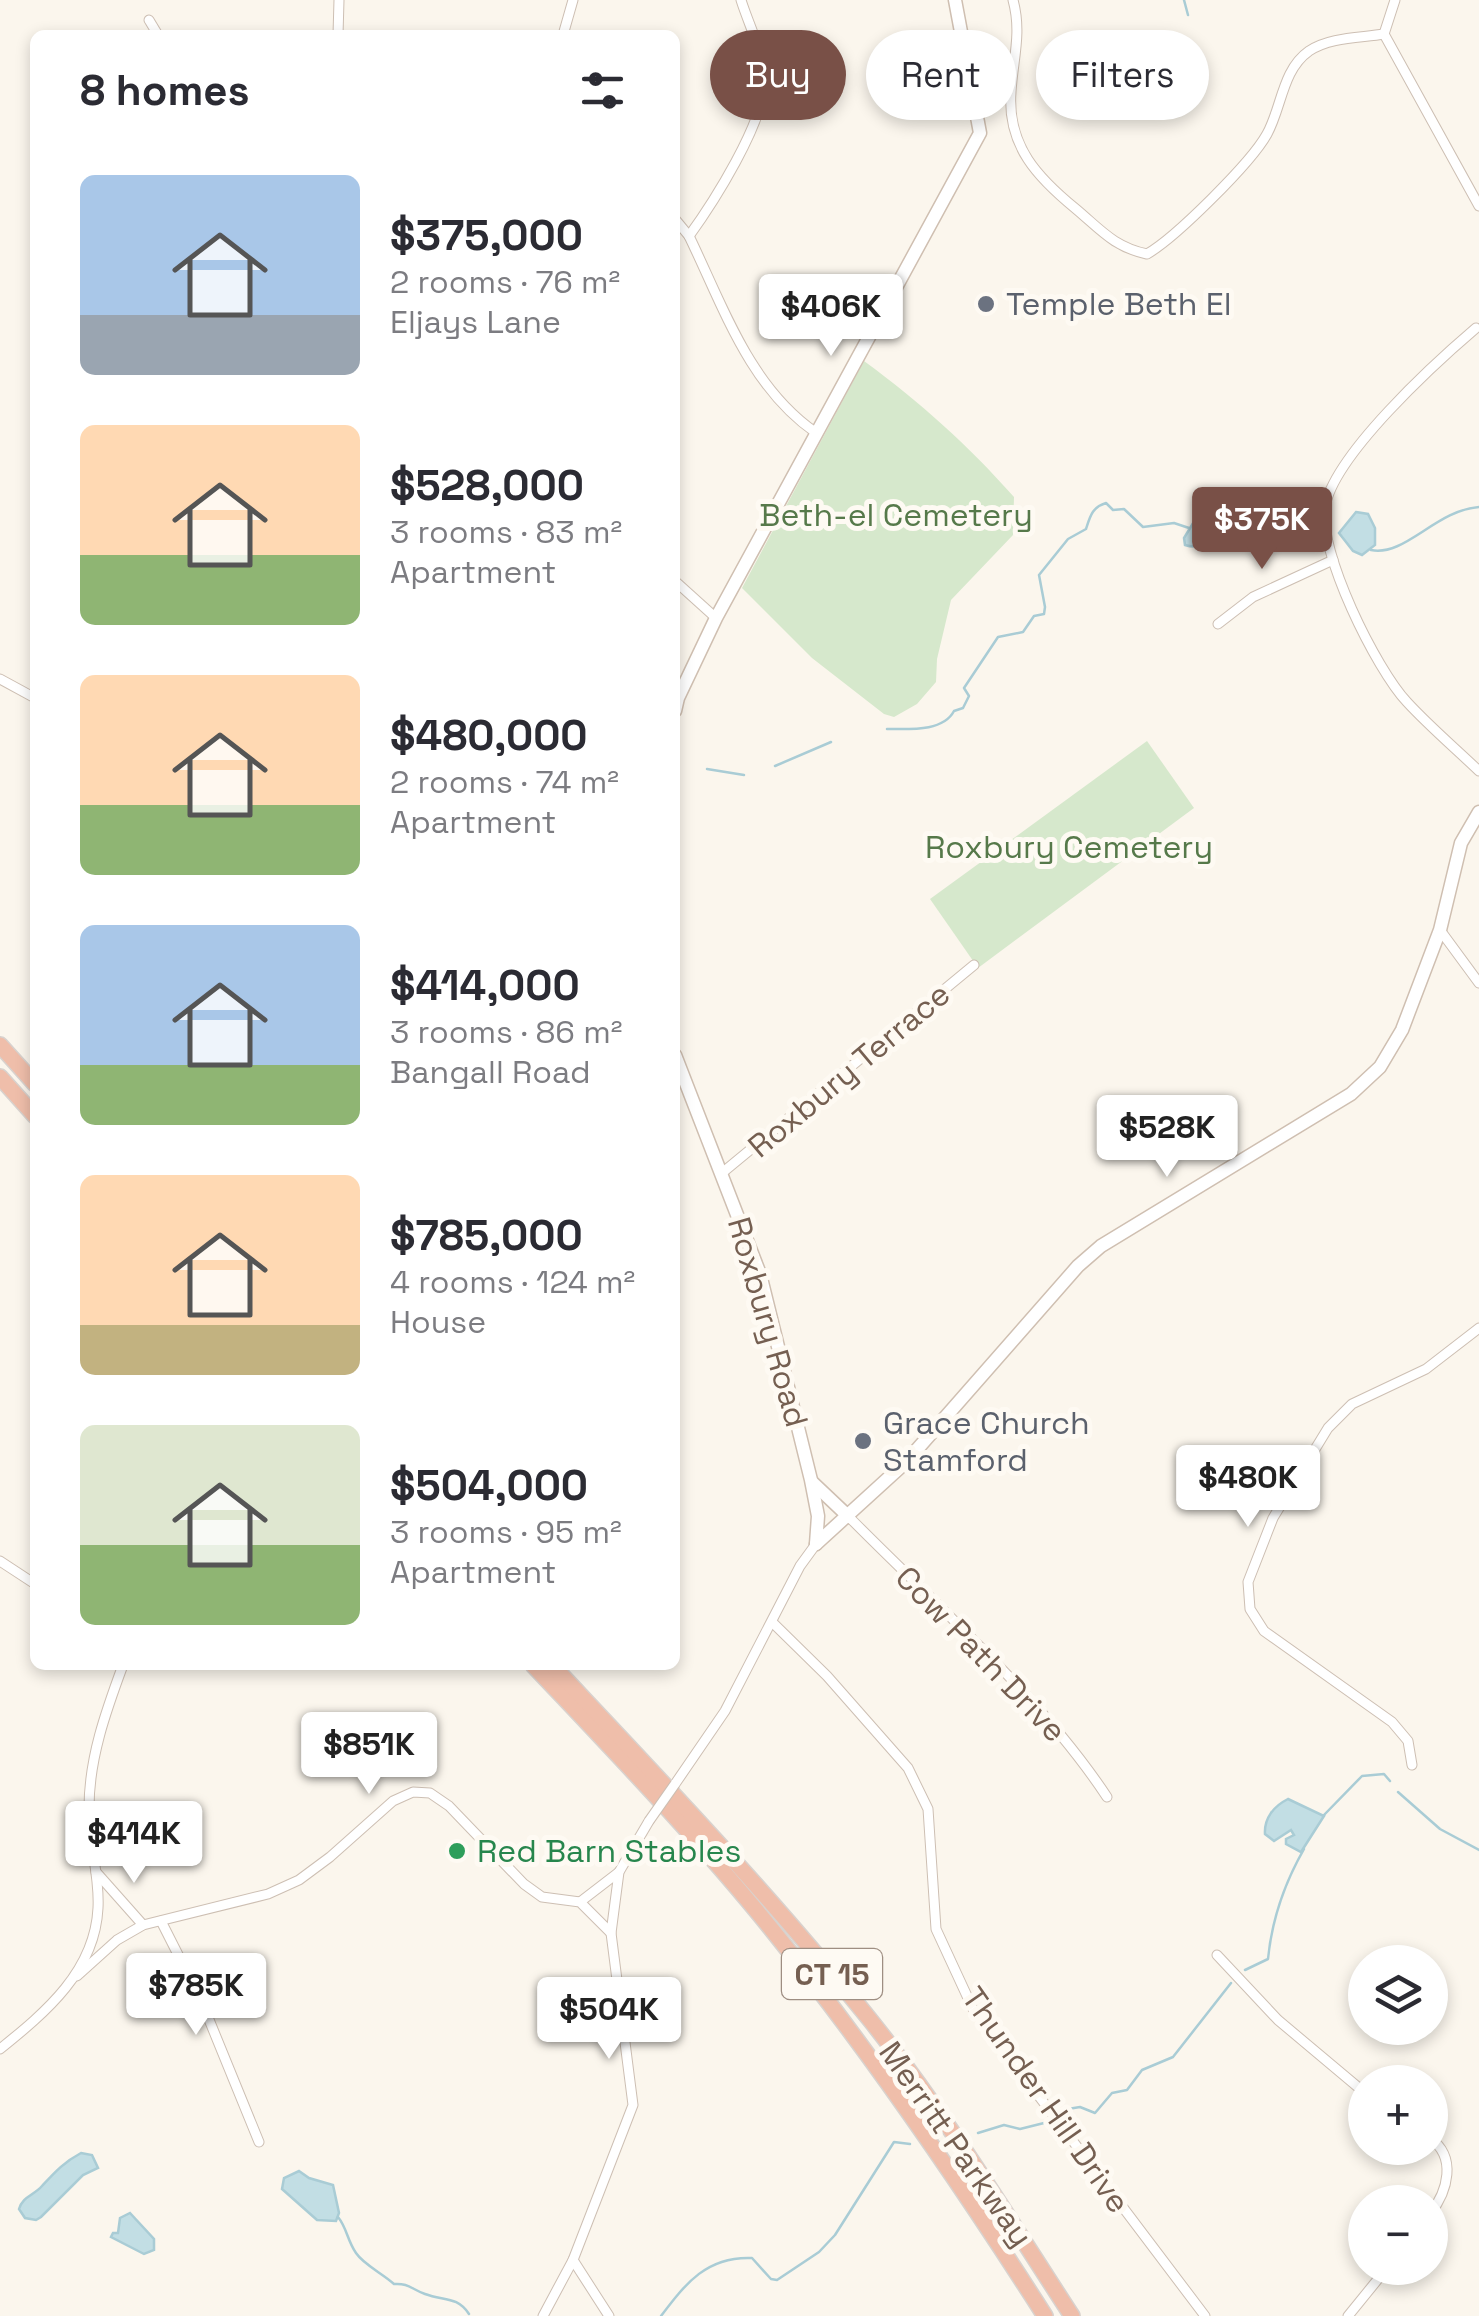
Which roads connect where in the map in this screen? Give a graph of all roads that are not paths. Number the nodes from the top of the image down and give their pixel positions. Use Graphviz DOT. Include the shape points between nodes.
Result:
graph roads {
  1 [pos="340,0"];
  2 [pos="573,0"];
  3 [pos="741,0"];
  4 [pos="955,0"];
  5 [pos="1013,0"];
  6 [pos="1395,0"];
  7 [pos="149,20"];
  8 [pos="155,30"];
  9 [pos="338,30"];
  10 [pos="564,30"];
  11 [pos="1384,34"];
  12 [pos="1479,206"];
  13 [pos="680,224"];
  14 [pos="689,236"];
  15 [pos="1476,328"];
  16 [pos="815,432"];
  17 [pos="1333,560"];
  18 [pos="680,586"];
  19 [pos="716,618"];
  20 [pos="1218,624"];
  21 [pos="0,680"];
  22 [pos="30,695"];
  23 [pos="680,695"];
  24 [pos="1479,770"];
  25 [pos="1479,812"];
  26 [pos="1440,930"];
  27 [pos="974,965"];
  28 [pos="1479,983"];
  29 [pos="0,1045"];
  30 [pos="680,1067"];
  31 [pos="0,1077"];
  32 [pos="30,1078"];
  33 [pos="30,1110"];
  34 [pos="722,1173"];
  35 [pos="1479,1328"];
  36 [pos="811,1480"];
  37 [pos="849,1517"];
  38 [pos="816,1544"];
  39 [pos="0,1560"];
  40 [pos="30,1581"];
  41 [pos="772,1623"];
  42 [pos="121,1670"];
  43 [pos="539,1670"];
  44 [pos="557,1670"];
  45 [pos="1412,1765"];
  46 [pos="1106,1797"];
  47 [pos="96,1872"];
  48 [pos="619,1872"];
  49 [pos="580,1902"];
  50 [pos="161,1921"];
  51 [pos="143,1926"];
  52 [pos="612,1933"];
  53 [pos="1218,1955"];
  54 [pos="77,1976"];
  55 [pos="2,2044"];
  56 [pos="1348,2078"];
  57 [pos="259,2142"];
  58 [pos="573,2260"];
  59 [pos="1373,2285"];
  60 [pos="543,2316"];
  61 [pos="609,2316"];
  62 [pos="1045,2316"];
  63 [pos="1072,2316"];
  64 [pos="1205,2316"];
  65 [pos="1348,2316"];
  1 -- 9 [label="street"];
  2 -- 10 [label="street"];
  3 -- 14 [label="street" via="762,65 762,102"];
  4 -- 16 [label="street" via="980,133"];
  5 -- 11 [label="street" via="1018,46 1010,94 1029,166 1124,250 1147,254 1168,241 1259,147 1293,68 1308,52"];
  6 -- 11 [label="street"];
  7 -- 8 [label="street"];
  11 -- 12 [label="street"];
  13 -- 14 [label="street"];
  14 -- 16 [label="street" via="753,367 790,415"];
  15 -- 17 [label="street" via="1352,452 1325,506"];
  16 -- 19 [label="street"];
  17 -- 20 [label="street" via="1253,597"];
  17 -- 24 [label="street" via="1404,700"];
  18 -- 19 [label="street"];
  19 -- 23 [label="street"];
  21 -- 22 [label="street"];
  25 -- 26 [label="street" via="1461,843"];
  26 -- 28 [label="street"];
  26 -- 37 [label="street" via="1402,1030 1380,1067 1351,1094 1100,1246"];
  27 -- 34 [label="street, Roxbury Terrace"];
  29 -- 32 [label="highway"];
  30 -- 34 [label="street, Roxbury Road"];
  31 -- 33 [label="highway"];
  34 -- 36 [label="street, Roxbury Road" via="760,1274"];
  35 -- 45 [label="street" via="1426,1368 1352,1404 1328,1428 1273,1518 1248,1582 1250,1609 1264,1631 1392,1722 1408,1741"];
  36 -- 37 [label="street"];
  36 -- 38 [label="street, Roxbury Road"];
  37 -- 38 [label="street"];
  37 -- 46 [label="street, Cow Path Drive" via="1031,1702"];
  38 -- 41 [label="street"];
  39 -- 40 [label="street"];
  41 -- 48 [label="street, bridge" via="724,1711"];
  41 -- 64 [label="street, Thunder Hill Drive" via="908,1768 928,1809 936,1929 973,2009"];
  42 -- 47 [label="street" via="93,1767 89,1841"];
  43 -- 62 [label="highway, Merritt Parkway / CT 15" via="678,1818 796,1960 924,2129"];
  44 -- 63 [label="highway, Merritt Parkway / CT 15" via="794,1928 873,2024 944,2119"];
  47 -- 51 [label="street"];
  47 -- 54 [label="street" via="94,1932"];
  48 -- 49 [label="street"];
  48 -- 52 [label="street"];
  49 -- 50 [label="street" via="542,1897 449,1806 430,1793 413,1792 393,1801 298,1880"];
  49 -- 52 [label="street"];
  50 -- 51 [label="street"];
  50 -- 57 [label="street"];
  51 -- 54 [label="street" via="116,1940"];
  52 -- 58 [label="street" via="633,2105"];
  53 -- 56 [label="street" via="1278,2020"];
  54 -- 55 [label="street" via="48,2010"];
  58 -- 60 [label="street"];
  58 -- 61 [label="street"];
  59 -- 65 [label="street"];
}
